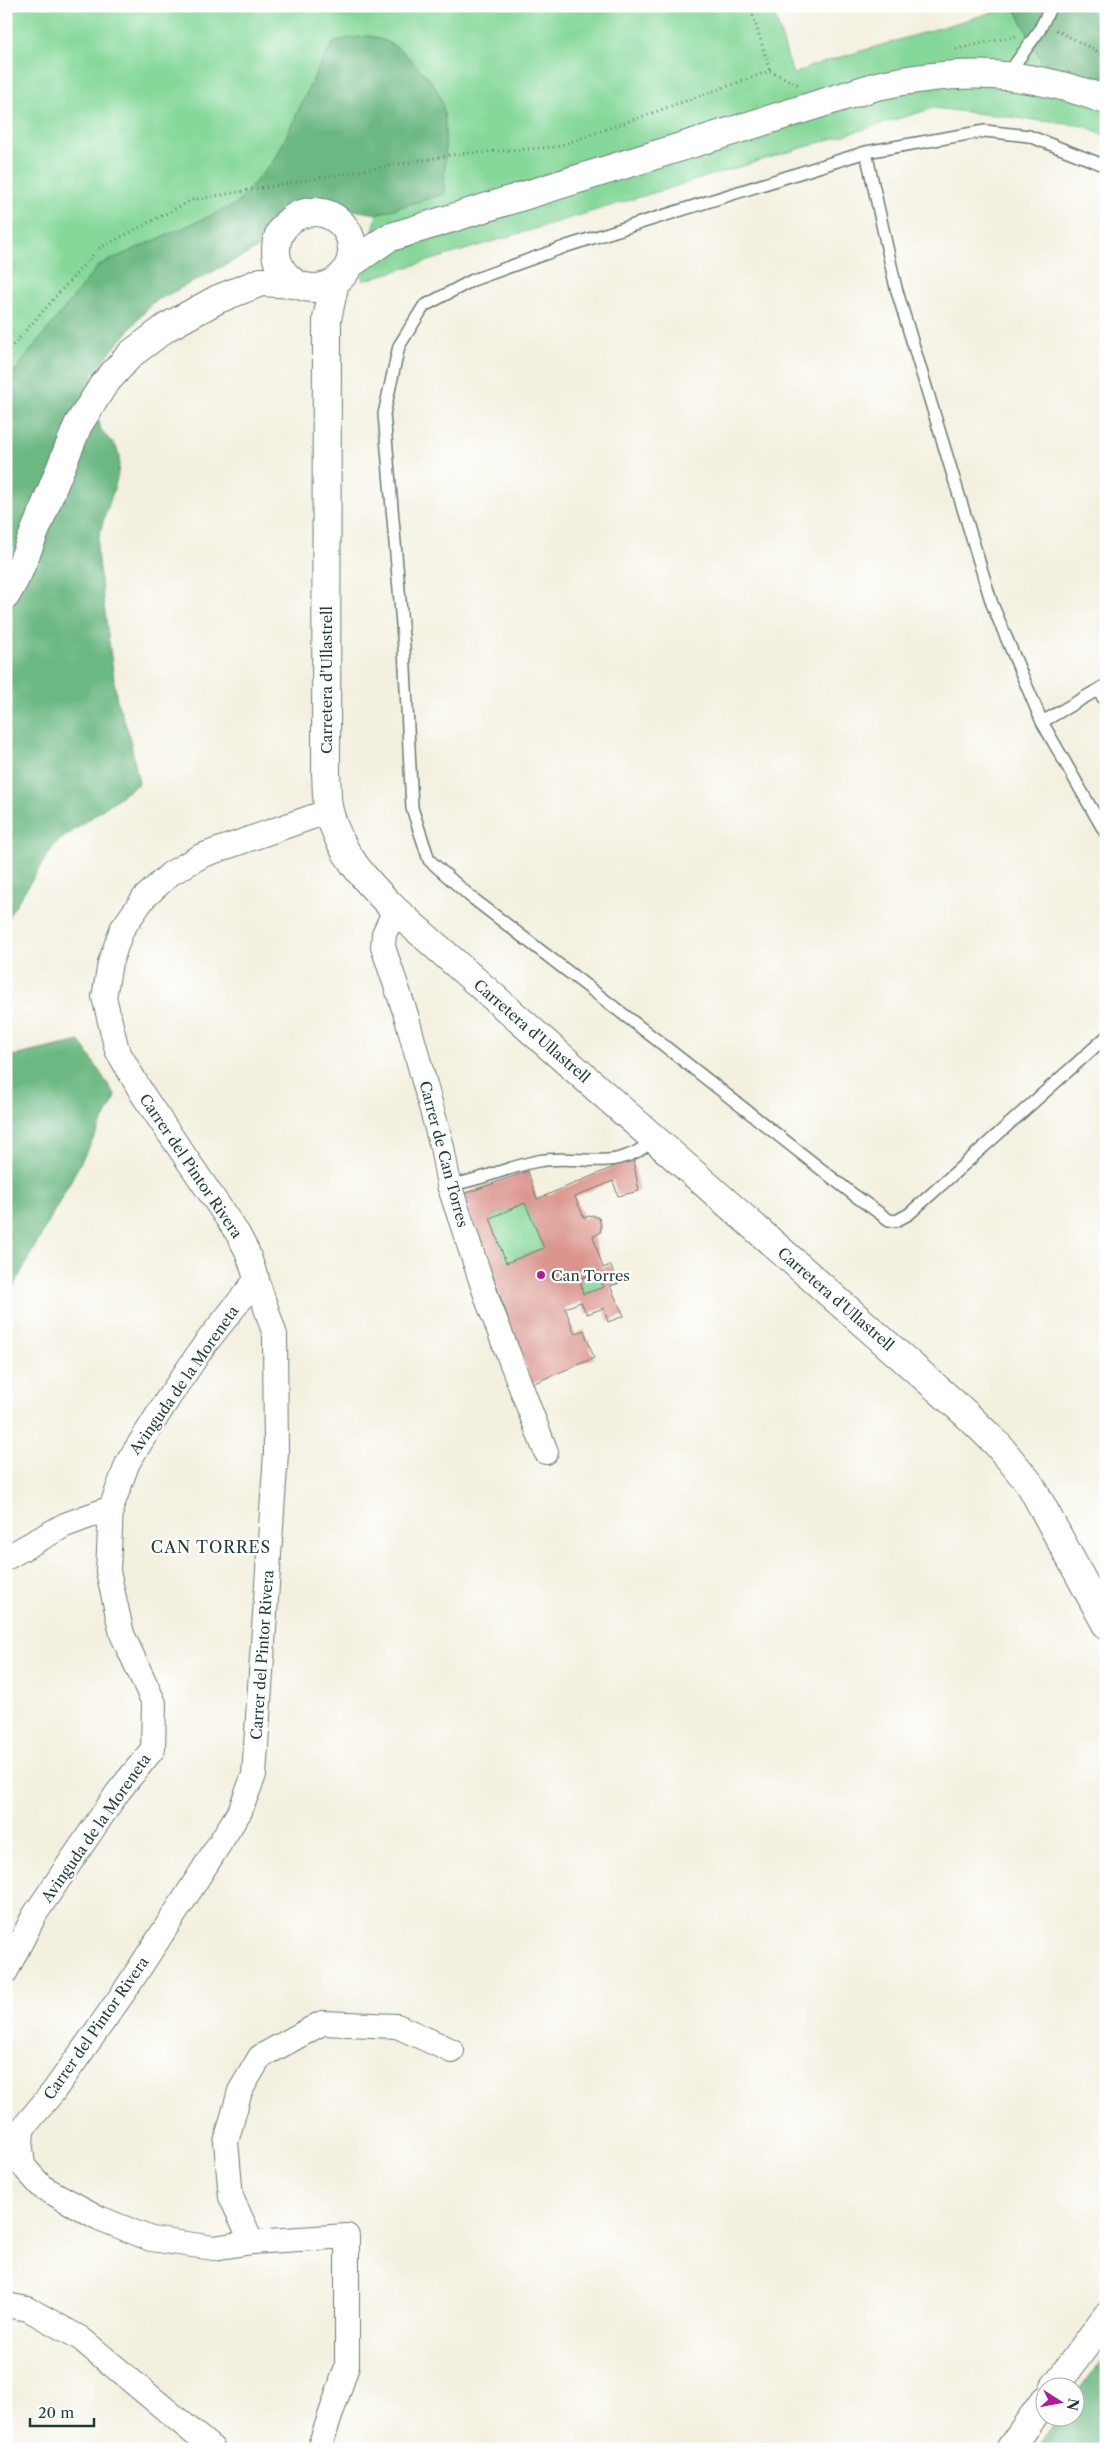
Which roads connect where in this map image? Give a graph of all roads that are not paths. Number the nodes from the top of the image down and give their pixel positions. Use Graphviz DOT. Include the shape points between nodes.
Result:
graph roads {
  1 [pos="1051,6"];
  2 [pos="1007,75"];
  3 [pos="1106,100"];
  4 [pos="866,152"];
  5 [pos="1106,166"];
  6 [pos="347,232"];
  7 [pos="388,238"];
  8 [pos="276,260"];
  9 [pos="323,280"];
  10 [pos="261,282"];
  11 [pos="6,595"];
  12 [pos="1102,688"];
  13 [pos="1106,702"];
  14 [pos="1042,722"];
  15 [pos="329,811"];
  16 [pos="1106,834"];
  17 [pos="395,910"];
  18 [pos="1106,1037"];
  19 [pos="655,1139"];
  20 [pos="449,1185"];
  21 [pos="257,1279"];
  22 [pos="546,1452"];
  23 [pos="111,1508"];
  24 [pos="6,1558"];
  25 [pos="1106,1624"];
  26 [pos="6,1971"];
  27 [pos="452,2051"];
  28 [pos="252,2242"];
  29 [pos="6,2305"];
  30 [pos="1106,2317"];
  31 [pos="1061,2378"];
  32 [pos="1034,2415"];
  33 [pos="213,2449"];
  34 [pos="319,2449"];
  35 [pos="1010,2449"];
  1 -- 2 [label="lane" via="1039,31"];
  2 -- 3 [label="street" via="1058,84"];
  2 -- 7 [label="street" via="961,73 877,86"];
  4 -- 5 [label="lane" via="985,130 1029,136"];
  4 -- 14 [label="lane" via="896,288 992,604"];
  4 -- 18 [label="lane" via="567,246 473,280 424,306 399,346 384,414 404,648 412,808 429,860 471,897 889,1220 896,1221 909,1214"];
  6 -- 7 [label="street"];
  6 -- 8 [label="street" via="332,216 310,212 300,214 282,228 277,237"];
  6 -- 9 [label="street" via="352,248"];
  7 -- 9 [label="street"];
  8 -- 9 [label="street" via="286,278"];
  8 -- 10 [label="street"];
  9 -- 10 [label="street"];
  9 -- 15 [label="street, Carretera d'Ullastrell" via="327,319 326,773"];
  10 -- 11 [label="street" via="167,327 131,354 104,384 78,425"];
  12 -- 13 [label="lane"];
  12 -- 14 [label="lane"];
  14 -- 16 [label="lane"];
  15 -- 17 [label="street, Carretera d'Ullastrell" via="343,847 360,874"];
  15 -- 21 [label="street, Carrer del Pintor Rivera" via="201,856 170,874 144,898 122,929 110,963 104,997 118,1050 143,1095 238,1234"];
  17 -- 19 [label="street, Carretera d'Ullastrell"];
  17 -- 20 [label="street, Carrer de Can Torres" via="384,934 383,947 406,1015"];
  19 -- 20 [label="lane" via="642,1151 598,1162 541,1161 508,1167 472,1182"];
  19 -- 25 [label="street, Carretera d'Ullastrell" via="965,1412 998,1445 1030,1484"];
  20 -- 22 [label="street, Carrer de Can Torres" via="489,1304"];
  21 -- 23 [label="street, Avinguda de la Moreneta" via="168,1397 128,1462"];
  21 -- 28 [label="street, Carrer del Pintor Rivera" via="275,1335 276,1453 254,1775 240,1811 124,1992 53,2092 22,2129 21,2148 23,2166 42,2187 99,2218 151,2240 214,2248"];
  23 -- 24 [label="street" via="65,1525"];
  23 -- 26 [label="street, Avinguda de la Moreneta" via="108,1571 122,1634 154,1703 152,1749 118,1792 35,1914"];
  27 -- 28 [label="street" via="397,2026 322,2023 260,2058 240,2091 226,2142 230,2197"];
  28 -- 34 [label="street, Carrer del Pintor Rivera" via="347,2236 347,2366"];
  29 -- 33 [label="street" via="28,2309 80,2338"];
  30 -- 31 [label="street"];
  32 -- 35 [label="street"];
}
